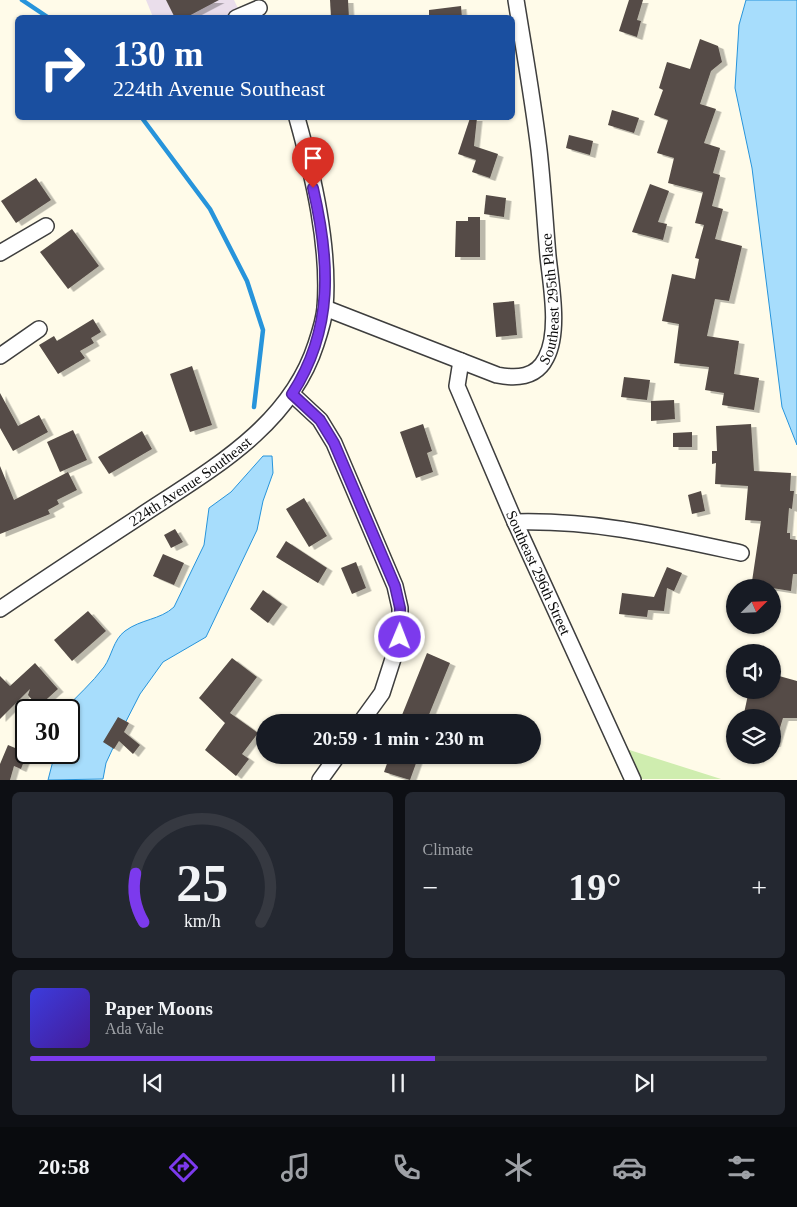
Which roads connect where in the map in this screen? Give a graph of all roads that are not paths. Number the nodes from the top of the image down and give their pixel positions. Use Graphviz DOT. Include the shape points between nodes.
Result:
graph roads {
  1 [pos="516,0"];
  2 [pos="259,8"];
  3 [pos="243,15"];
  4 [pos="297,120"];
  5 [pos="46,226"];
  6 [pos="0,253"];
  7 [pos="325,308"];
  8 [pos="39,330"];
  9 [pos="0,356"];
  10 [pos="461,361"];
  11 [pos="292,394"];
  12 [pos="515,522"];
  13 [pos="741,553"];
  14 [pos="0,608"];
  15 [pos="367,714"];
  16 [pos="332,764"];
  17 [pos="320,780"];
  18 [pos="634,780"];
  1 -- 10 [label="street, Southeast 295th Place" via="539,151 553,312 552,340 546,358 538,368 522,377 497,375"];
  2 -- 3 [label="street"];
  4 -- 7 [label="street" via="317,205 325,266"];
  5 -- 6 [label="street"];
  7 -- 10 [label="street, Southeast 295th Place"];
  7 -- 11 [label="street, 224th Avenue Southeast" via="304,376"];
  8 -- 9 [label="street"];
  10 -- 12 [label="street, Southeast 296th Street" via="457,386"];
  11 -- 14 [label="street, 224th Avenue Southeast" via="259,431 223,461"];
  11 -- 15 [label="street" via="320,420 334,443 395,586 400,608 400,637 382,693"];
  12 -- 13 [label="street" via="554,521 610,526"];
  12 -- 18 [label="street, Southeast 296th Street"];
  16 -- 17 [label="street"];
}
